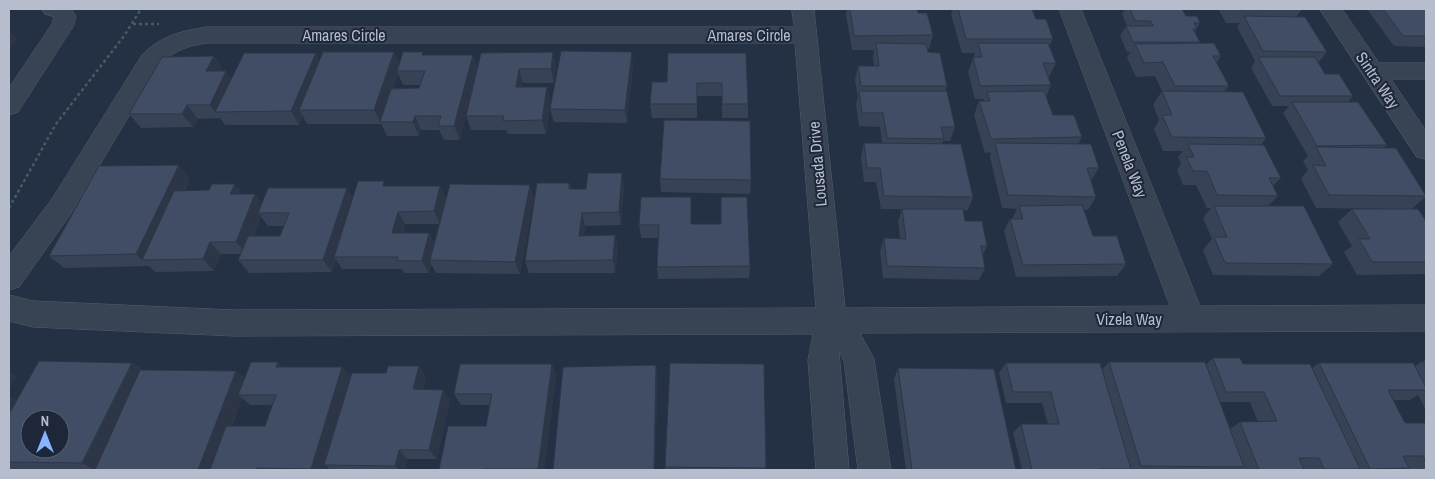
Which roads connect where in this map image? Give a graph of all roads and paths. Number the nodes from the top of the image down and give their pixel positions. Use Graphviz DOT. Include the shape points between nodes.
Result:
graph roads {
  1 [pos="54,9"];
  2 [pos="141,9"];
  3 [pos="803,9"];
  4 [pos="1070,9"];
  5 [pos="1330,9"];
  6 [pos="132,24"];
  7 [pos="163,24"];
  8 [pos="805,35"];
  9 [pos="1372,71"];
  10 [pos="1426,71"];
  11 [pos="9,106"];
  12 [pos="1426,150"];
  13 [pos="9,208"];
  14 [pos="9,278"];
  15 [pos="9,308"];
  16 [pos="1426,318"];
  17 [pos="1190,319"];
  18 [pos="832,320"];
  19 [pos="832,470"];
  20 [pos="874,470"];
  1 -- 11 [label="street" via="65,16 63,25"];
  2 -- 6 [label="path"];
  3 -- 8 [label="street, Lousada Drive"];
  4 -- 17 [label="street, Penela Way"];
  5 -- 9 [label="street, Sintra Way"];
  6 -- 7 [label="path"];
  6 -- 13 [label="path" via="63,113"];
  8 -- 14 [label="street, Amares Circle" via="207,35 179,39 162,47 150,62 61,207"];
  8 -- 18 [label="street, Lousada Drive"];
  9 -- 10 [label="street"];
  9 -- 12 [label="street, Sintra Way"];
  15 -- 18 [label="street" via="33,314 234,323"];
  16 -- 17 [label="street, Vizela Way"];
  17 -- 18 [label="street, Vizela Way"];
  18 -- 19 [label="street, Lousada Drive" via="823,360"];
  18 -- 20 [label="street" via="848,338 859,359"];
}
